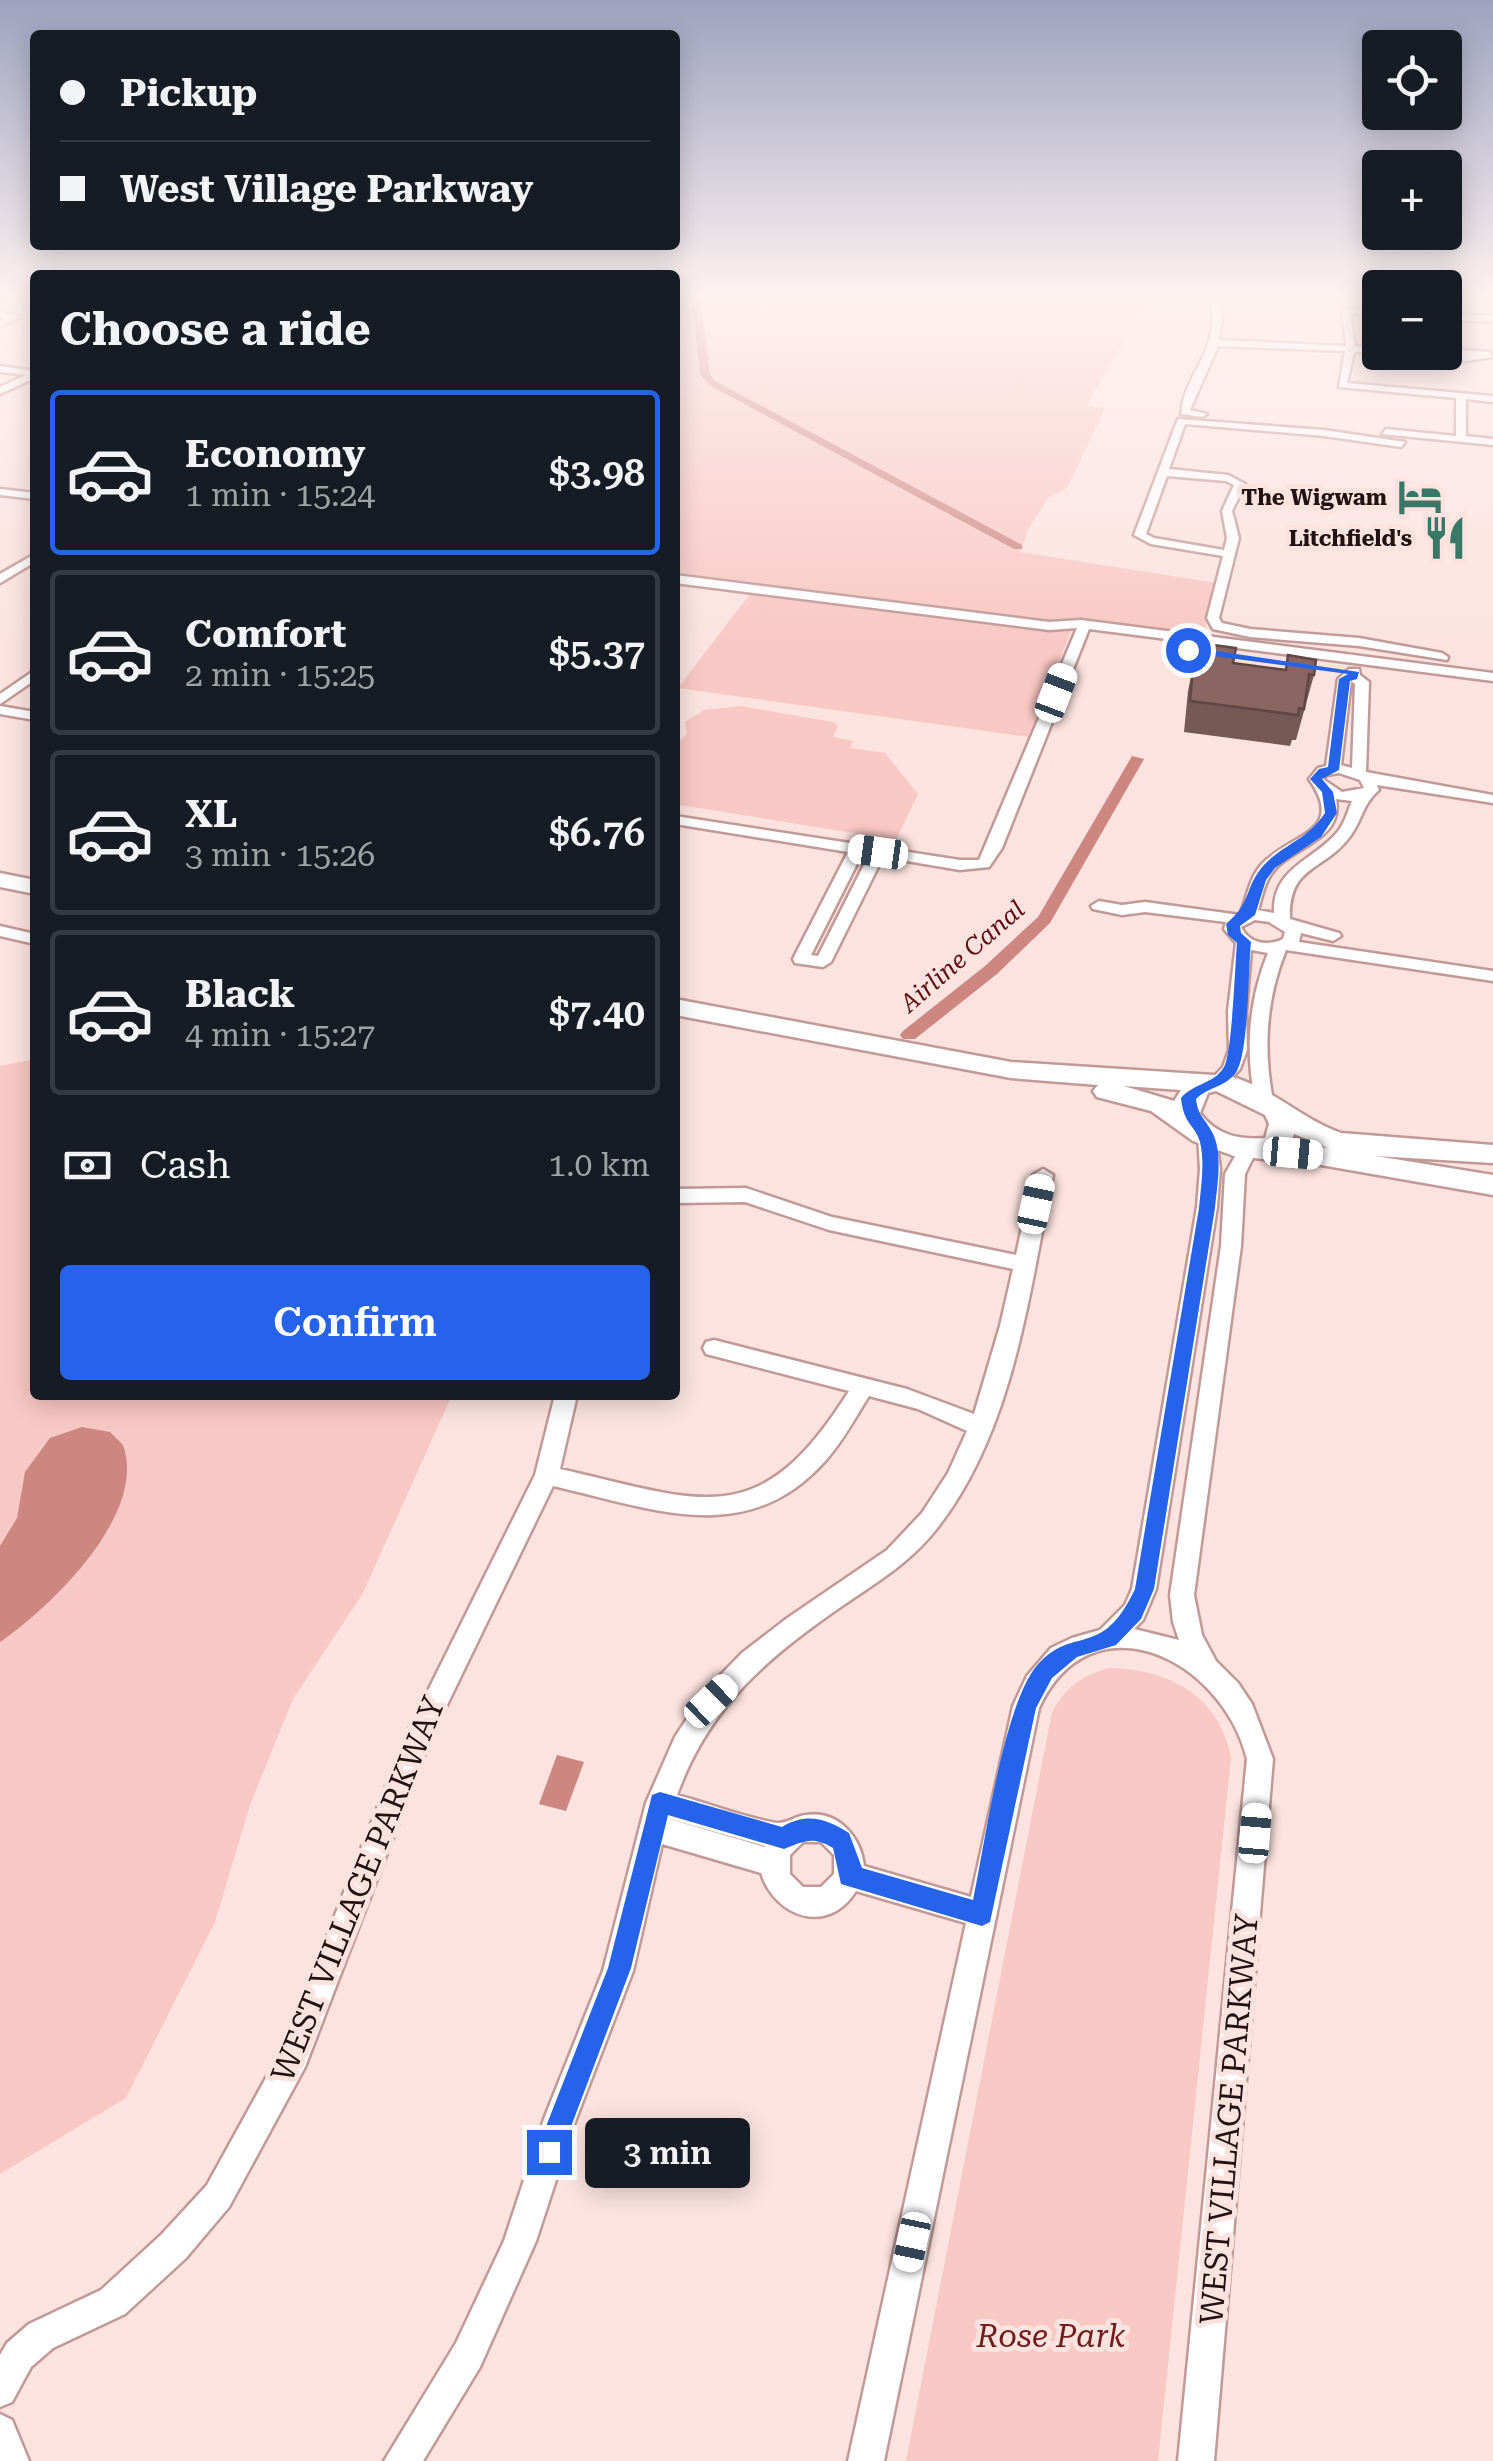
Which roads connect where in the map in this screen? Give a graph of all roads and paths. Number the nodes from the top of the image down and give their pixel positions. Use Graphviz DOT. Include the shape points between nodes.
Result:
graph roads {
  1 [pos="1184,413"];
  2 [pos="1461,413"];
  3 [pos="1182,417"];
  4 [pos="1461,439"];
  5 [pos="1493,442"];
  6 [pos="1400,444"];
  7 [pos="1162,472"];
  8 [pos="0,492"];
  9 [pos="30,495"];
  10 [pos="1230,554"];
  11 [pos="30,560"];
  12 [pos="30,569"];
  13 [pos="0,580"];
  14 [pos="680,580"];
  15 [pos="1081,630"];
  16 [pos="1493,664"];
  17 [pos="1428,669"];
  18 [pos="1354,674"];
  19 [pos="1493,678"];
  20 [pos="30,679"];
  21 [pos="30,689"];
  22 [pos="1493,690"];
  23 [pos="1,708"];
  24 [pos="30,715"];
  25 [pos="1333,770"];
  26 [pos="1365,785"];
  27 [pos="1327,792"];
  28 [pos="1493,799"];
  29 [pos="1493,809"];
  30 [pos="681,821"];
  31 [pos="857,850"];
  32 [pos="878,852"];
  33 [pos="0,880"];
  34 [pos="30,886"];
  35 [pos="0,898"];
  36 [pos="830,903"];
  37 [pos="30,904"];
  38 [pos="851,906"];
  39 [pos="1099,906"];
  40 [pos="1285,923"];
  41 [pos="1241,928"];
  42 [pos="0,932"];
  43 [pos="30,938"];
  44 [pos="1282,947"];
  45 [pos="1493,962"];
  46 [pos="1493,976"];
  47 [pos="680,1008"];
  48 [pos="680,1028"];
  49 [pos="956,1072"];
  50 [pos="1009,1079"];
  51 [pos="1214,1084"];
  52 [pos="1271,1106"];
  53 [pos="1201,1131"];
  54 [pos="1257,1151"];
  55 [pos="1493,1154"];
  56 [pos="1042,1175"];
  57 [pos="1493,1185"];
  58 [pos="680,1196"];
  59 [pos="1023,1264"];
  60 [pos="714,1348"];
  61 [pos="864,1385"];
  62 [pos="565,1400"];
  63 [pos="979,1427"];
  64 [pos="547,1475"];
  65 [pos="1162,1486"];
  66 [pos="1196,1495"];
  67 [pos="1108,1639"];
  68 [pos="1211,1671"];
  69 [pos="656,1816"];
  70 [pos="780,1851"];
  71 [pos="850,1876"];
  72 [pos="982,1914"];
  73 [pos="0,2390"];
  74 [pos="0,2432"];
  75 [pos="11,2461"];
  76 [pos="402,2461"];
  77 [pos="866,2461"];
  78 [pos="1196,2461"];
  1 -- 3 [label="street"];
  2 -- 4 [label="street"];
  3 -- 4 [label="street"];
  3 -- 6 [label="street"];
  3 -- 7 [label="street"];
  4 -- 5 [label="street"];
  7 -- 10 [label="street" via="1239,483 1227,511 1234,533"];
  7 -- 10 [label="street" via="1140,536"];
  8 -- 9 [label="street"];
  10 -- 16 [label="street" via="1213,621 1219,627"];
  11 -- 13 [label="street"];
  12 -- 13 [label="street" via="10,582"];
  14 -- 15 [label="street"];
  15 -- 17 [label="street"];
  15 -- 18 [label="street"];
  15 -- 32 [label="street" via="984,864"];
  17 -- 18 [label="street" via="1410,674 1364,668"];
  17 -- 19 [label="street"];
  18 -- 22 [label="street"];
  18 -- 25 [label="street" via="1345,679"];
  18 -- 26 [label="street" via="1362,682"];
  20 -- 23 [label="street"];
  21 -- 23 [label="street"];
  23 -- 24 [label="street"];
  25 -- 26 [label="street"];
  25 -- 27 [label="street" via="1316,779"];
  26 -- 27 [label="street"];
  26 -- 28 [label="street"];
  26 -- 29 [label="street"];
  26 -- 40 [label="street" via="1345,834 1286,880 1280,906"];
  27 -- 41 [label="street" via="1327,822 1270,865"];
  30 -- 31 [label="street"];
  31 -- 32 [label="street"];
  31 -- 36 [label="street"];
  32 -- 38 [label="street"];
  33 -- 34 [label="main road"];
  35 -- 37 [label="main road"];
  36 -- 38 [label="street"];
  36 -- 38 [label="street" via="801,958 822,962"];
  39 -- 41 [label="street" via="1140,918"];
  40 -- 41 [label="street"];
  40 -- 44 [label="street" via="1294,936"];
  40 -- 45 [label="street" via="1311,933"];
  41 -- 44 [label="street"];
  41 -- 51 [label="street" via="1238,1050 1231,1069"];
  42 -- 43 [label="street"];
  44 -- 46 [label="street"];
  44 -- 52 [label="street" via="1272,962 1258,1040 1258,1078"];
  47 -- 49 [label="main road"];
  48 -- 49 [label="main road"];
  49 -- 50 [label="main road"];
  50 -- 51 [label="main road"];
  50 -- 53 [label="main road" via="1134,1095"];
  51 -- 52 [label="main road" via="1244,1089"];
  51 -- 53 [label="main road" via="1188,1098"];
  52 -- 54 [label="main road" via="1282,1135"];
  52 -- 55 [label="main road" via="1311,1132 1355,1146"];
  53 -- 54 [label="main road"];
  53 -- 65 [label="street" via="1210,1169 1207,1208"];
  54 -- 57 [label="main road"];
  54 -- 66 [label="street, WEST VILLAGE PARKWAY" via="1235,1174"];
  56 -- 59 [label="street"];
  58 -- 59 [label="street" via="746,1195 829,1223"];
  59 -- 63 [label="street" via="1021,1294"];
  60 -- 61 [label="street"];
  61 -- 63 [label="street" via="917,1398"];
  61 -- 64 [label="street" via="816,1456 790,1481 754,1500 706,1509 673,1506"];
  62 -- 64 [label="street, WEST VILLAGE PARKWAY"];
  63 -- 69 [label="street" via="934,1512 896,1558 790,1628 711,1701 684,1745"];
  64 -- 73 [label="street, WEST VILLAGE PARKWAY" via="419,1735 294,2056 218,2196 113,2302 42,2336 19,2355"];
  65 -- 66 [label="street"];
  65 -- 67 [label="street" via="1144,1589 1134,1612"];
  66 -- 68 [label="street, WEST VILLAGE PARKWAY" via="1182,1614"];
  67 -- 68 [label="street, WEST VILLAGE PARKWAY" via="1184,1653"];
  67 -- 72 [label="street, WEST VILLAGE PARKWAY" via="1070,1650 1044,1671 1026,1706"];
  68 -- 78 [label="street, WEST VILLAGE PARKWAY" via="1255,1733 1260,1759"];
  69 -- 70 [label="street"];
  69 -- 76 [label="street" via="620,1968 521,2240 488,2320"];
  70 -- 71 [label="street" via="807,1828 832,1832 848,1851"];
  70 -- 71 [label="street" via="780,1884 811,1902 835,1896"];
  71 -- 72 [label="street"];
  72 -- 77 [label="street, WEST VILLAGE PARKWAY"];
  74 -- 75 [label="street"];
}
